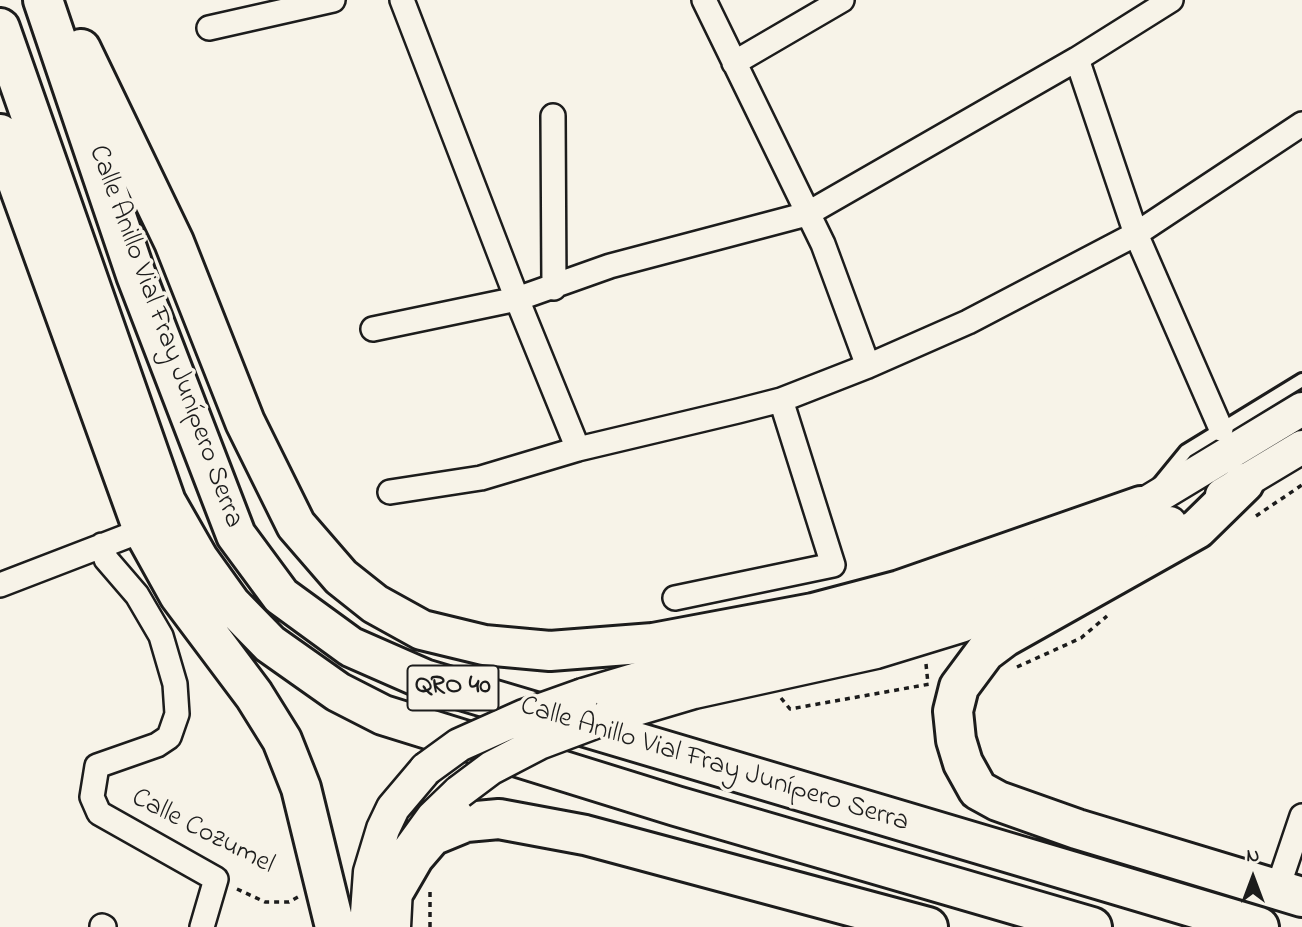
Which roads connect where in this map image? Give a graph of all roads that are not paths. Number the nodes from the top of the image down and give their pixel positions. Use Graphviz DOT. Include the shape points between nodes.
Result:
graph roads {
  1 [pos="43,0"];
  2 [pos="58,0"];
  3 [pos="333,0"];
  4 [pos="402,0"];
  5 [pos="704,0"];
  6 [pos="842,0"];
  7 [pos="1171,0"];
  8 [pos="209,27"];
  9 [pos="0,29"];
  10 [pos="1077,59"];
  11 [pos="734,63"];
  12 [pos="553,116"];
  13 [pos="1302,124"];
  14 [pos="0,134"];
  15 [pos="807,214"];
  16 [pos="1136,234"];
  17 [pos="554,288"];
  18 [pos="517,299"];
  19 [pos="373,329"];
  20 [pos="868,366"];
  21 [pos="1302,380"];
  22 [pos="781,400"];
  23 [pos="1302,409"];
  24 [pos="1221,429"];
  25 [pos="1302,447"];
  26 [pos="578,449"];
  27 [pos="1244,483"];
  28 [pos="390,492"];
  29 [pos="1141,506"];
  30 [pos="143,530"];
  31 [pos="104,552"];
  32 [pos="0,585"];
  33 [pos="675,598"];
  34 [pos="1302,816"];
  35 [pos="396,888"];
  36 [pos="1289,893"];
  37 [pos="202,927"];
  38 [pos="335,927"];
  39 [pos="366,927"];
  40 [pos="394,927"];
  41 [pos="928,927"];
  42 [pos="1092,927"];
  43 [pos="1259,927"];
  1 -- 43 [label="highway, Calle Anillo Vial Fray Junípero Serra / QRO 40" via="136,275 236,535 281,596 351,647 424,679"];
  2 -- 29 [label="highway" via="174,242 245,422 296,525 341,577 374,604 422,629 484,645 550,651 653,643 813,613 900,590"];
  3 -- 8 [label="street"];
  4 -- 18 [label="street"];
  5 -- 11 [label="street"];
  6 -- 11 [label="street"];
  7 -- 10 [label="street"];
  9 -- 42 [label="highway, Calle Anillo Vial Fray Junípero Serra / QRO 40" via="166,502 231,604 270,644 338,692 383,716 676,807"];
  10 -- 15 [label="street"];
  10 -- 16 [label="street"];
  11 -- 15 [label="street"];
  12 -- 17 [label="street"];
  13 -- 16 [label="street"];
  14 -- 30 [label="highway"];
  15 -- 17 [label="street" via="610,265"];
  15 -- 20 [label="street" via="823,243"];
  16 -- 20 [label="street" via="968,321"];
  16 -- 24 [label="street"];
  17 -- 18 [label="street"];
  18 -- 19 [label="street"];
  18 -- 26 [label="street"];
  20 -- 22 [label="street"];
  21 -- 24 [label="lane"];
  22 -- 26 [label="street"];
  22 -- 33 [label="street" via="833,565"];
  23 -- 29 [label="main road"];
  24 -- 29 [label="lane" via="1186,451"];
  25 -- 27 [label="main road"];
  26 -- 28 [label="street" via="481,478"];
  27 -- 35 [label="main road, bridge" via="1046,590 961,626 876,652 694,692 539,743 458,792 417,836"];
  27 -- 36 [label="highway" via="1197,529 985,652 958,687 953,711 956,740 978,790 998,801"];
  29 -- 39 [label="main road, bridge" via="1045,561 974,592 694,662 583,695 458,745 426,769 393,808 370,872"];
  30 -- 31 [label="street"];
  30 -- 38 [label="highway" via="179,594 282,740 301,788"];
  31 -- 32 [label="street"];
  31 -- 37 [label="street, Calle Cozumel" via="161,636 175,684 177,714 169,737 157,745 97,766 92,797 99,813 216,879"];
  34 -- 36 [label="street"];
  35 -- 40 [label="main road"];
  35 -- 41 [label="highway" via="432,836 466,822 499,819 585,835"];
}
